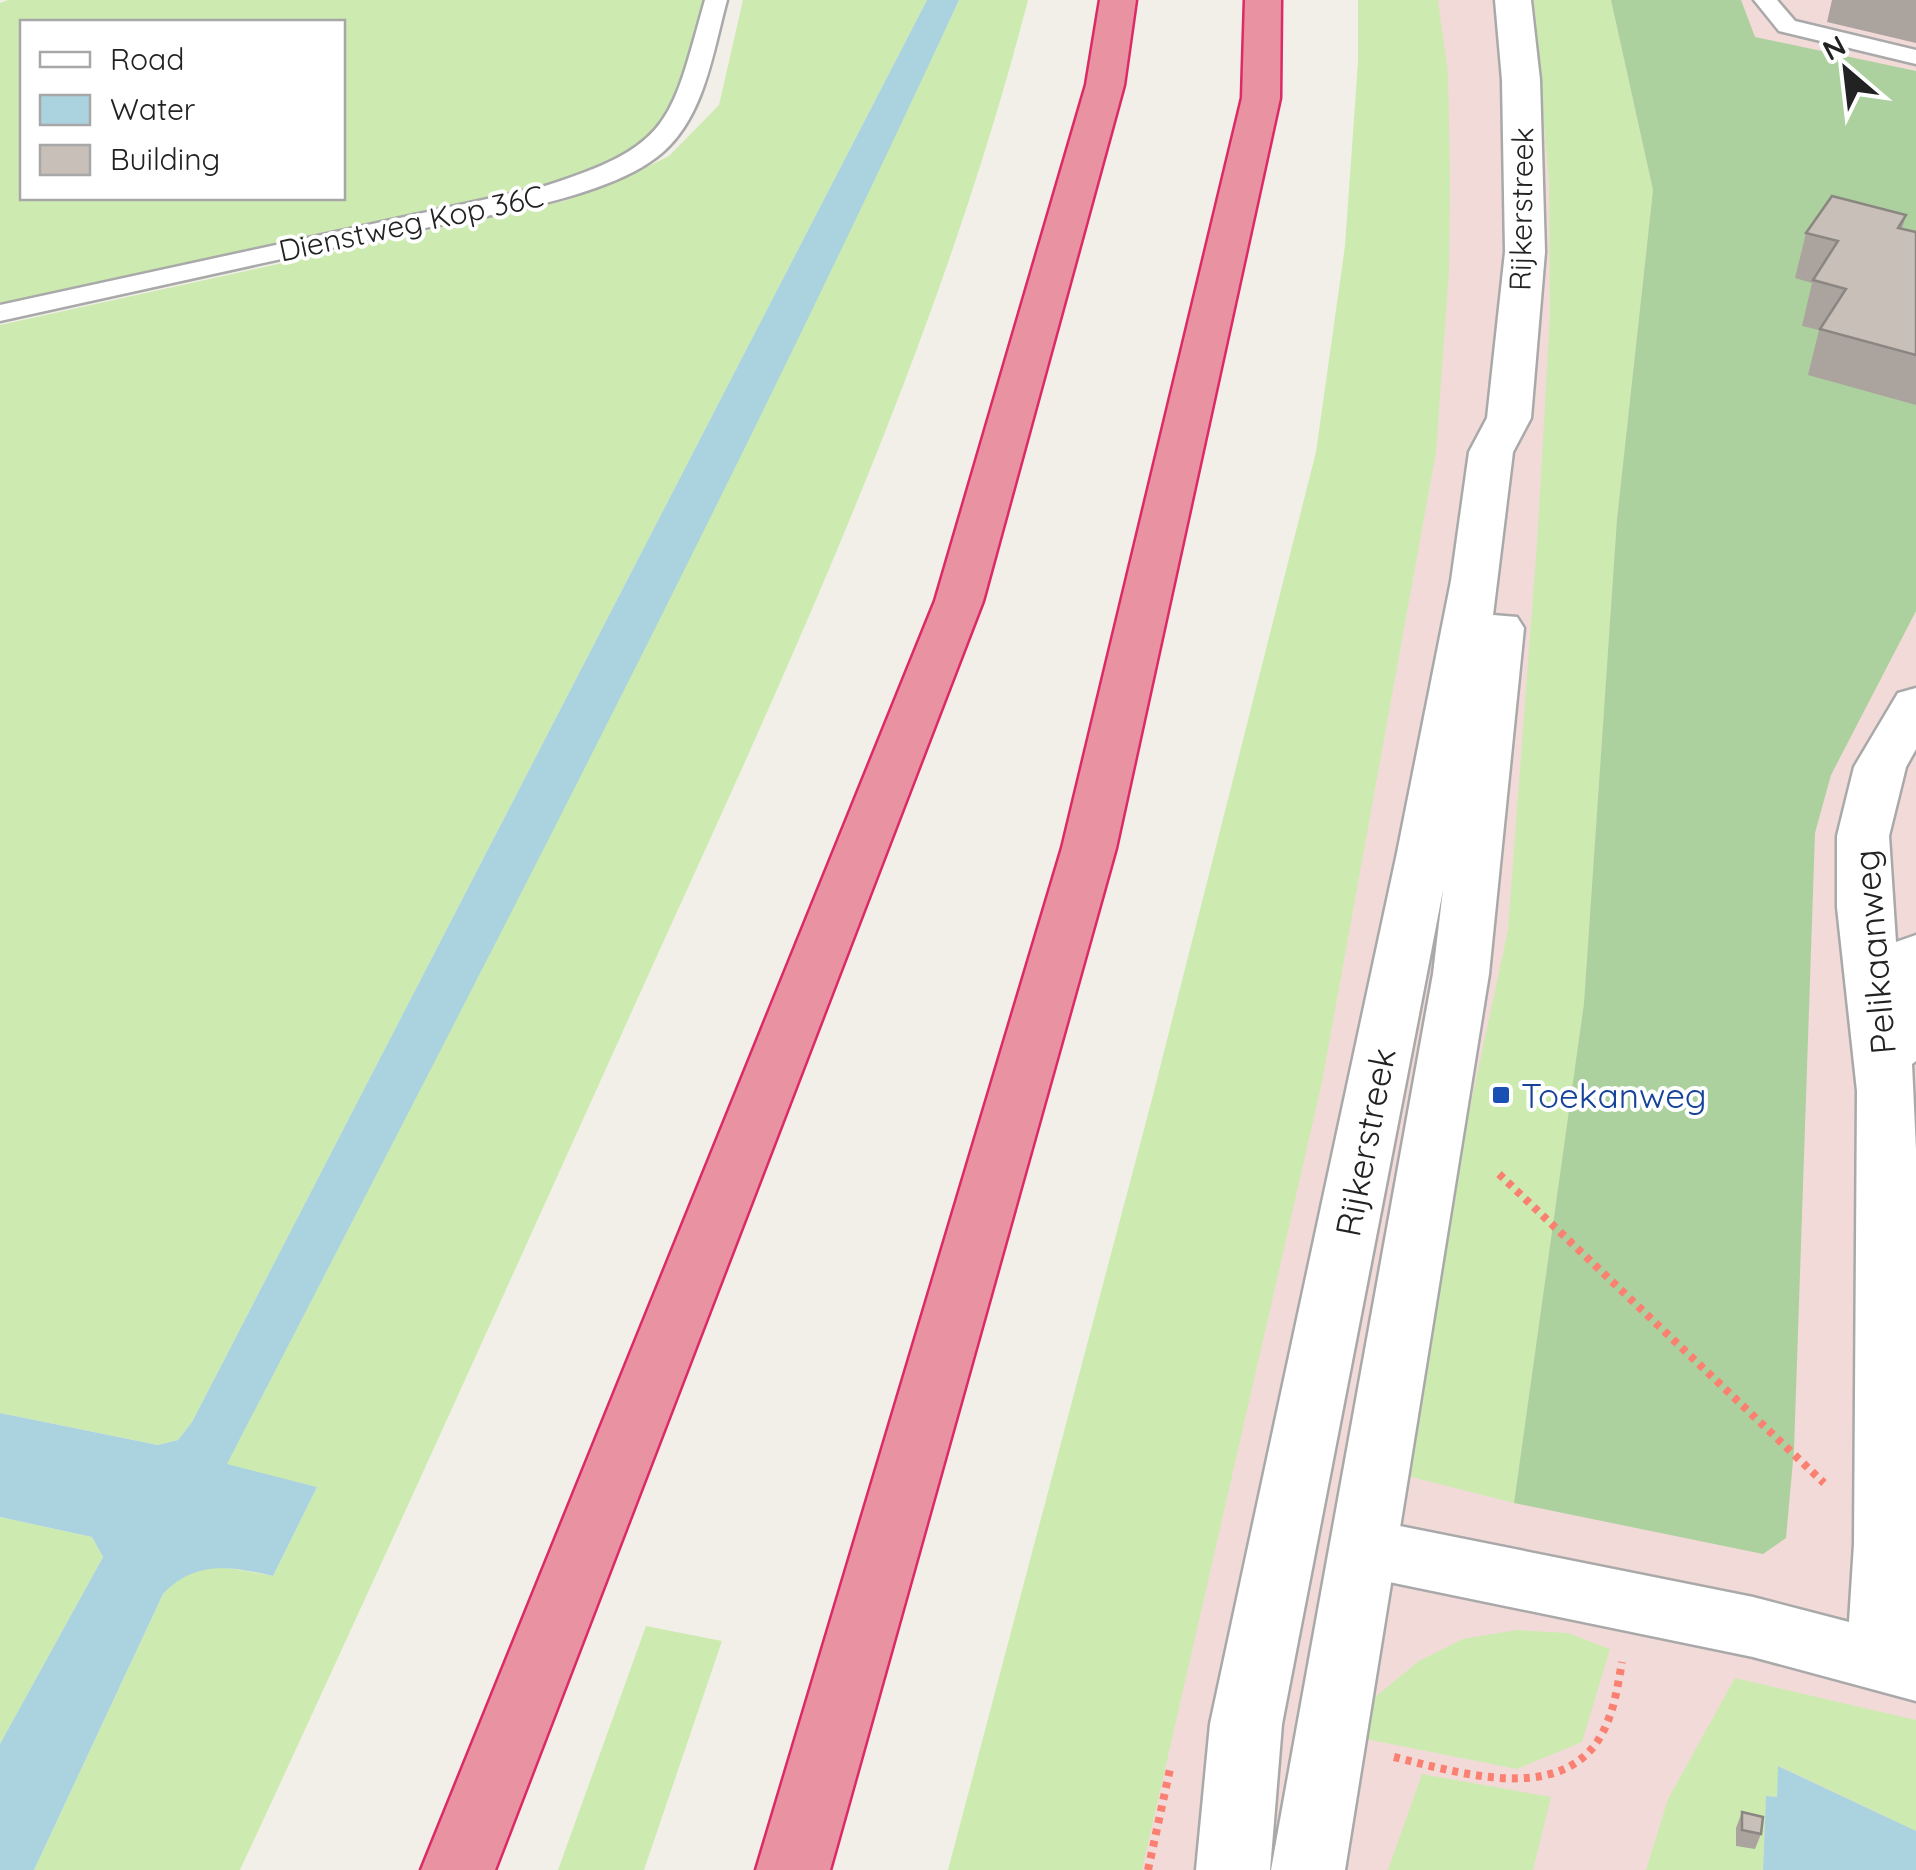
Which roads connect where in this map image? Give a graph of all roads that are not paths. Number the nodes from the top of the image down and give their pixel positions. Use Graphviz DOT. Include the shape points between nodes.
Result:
graph roads {
  1 [pos="716,0"];
  2 [pos="1118,0"];
  3 [pos="1263,0"];
  4 [pos="1514,0"];
  5 [pos="1765,0"];
  6 [pos="1916,57"];
  7 [pos="0,312"];
  8 [pos="1509,418"];
  9 [pos="1916,704"];
  10 [pos="1916,954"];
  11 [pos="1886,1091"];
  12 [pos="1287,1533"];
  13 [pos="1364,1548"];
  14 [pos="1899,1666"];
  15 [pos="458,1870"];
  16 [pos="792,1870"];
  17 [pos="1233,1870"];
  18 [pos="1308,1870"];
  1 -- 7 [label="lane, Dienstweg Kop 36C" via="684,110 670,134 602,178"];
  2 -- 15 [label="highway" via="1106,85 959,601"];
  3 -- 16 [label="highway" via="1262,98 1089,848"];
  4 -- 8 [label="street, Rijkerstreek" via="1525,220"];
  5 -- 6 [label="lane" via="1787,26"];
  8 -- 12 [label="street, Rijkerstreek" via="1491,452 1475,581 1424,853"];
  8 -- 13 [label="street, Rijkerstreek" via="1519,454 1460,974"];
  9 -- 11 [label="street, Pelikaanweg" via="1880,767 1864,836 1864,907"];
  10 -- 11 [label="street, Pelikaanweg"];
  11 -- 14 [label="street, Pelikaanweg" via="1888,1544"];
  12 -- 13 [label="street"];
  12 -- 17 [label="street, Rijkerstreek" via="1246,1724"];
  13 -- 14 [label="street" via="1626,1600"];
  13 -- 18 [label="street, Rijkerstreek"];
}
